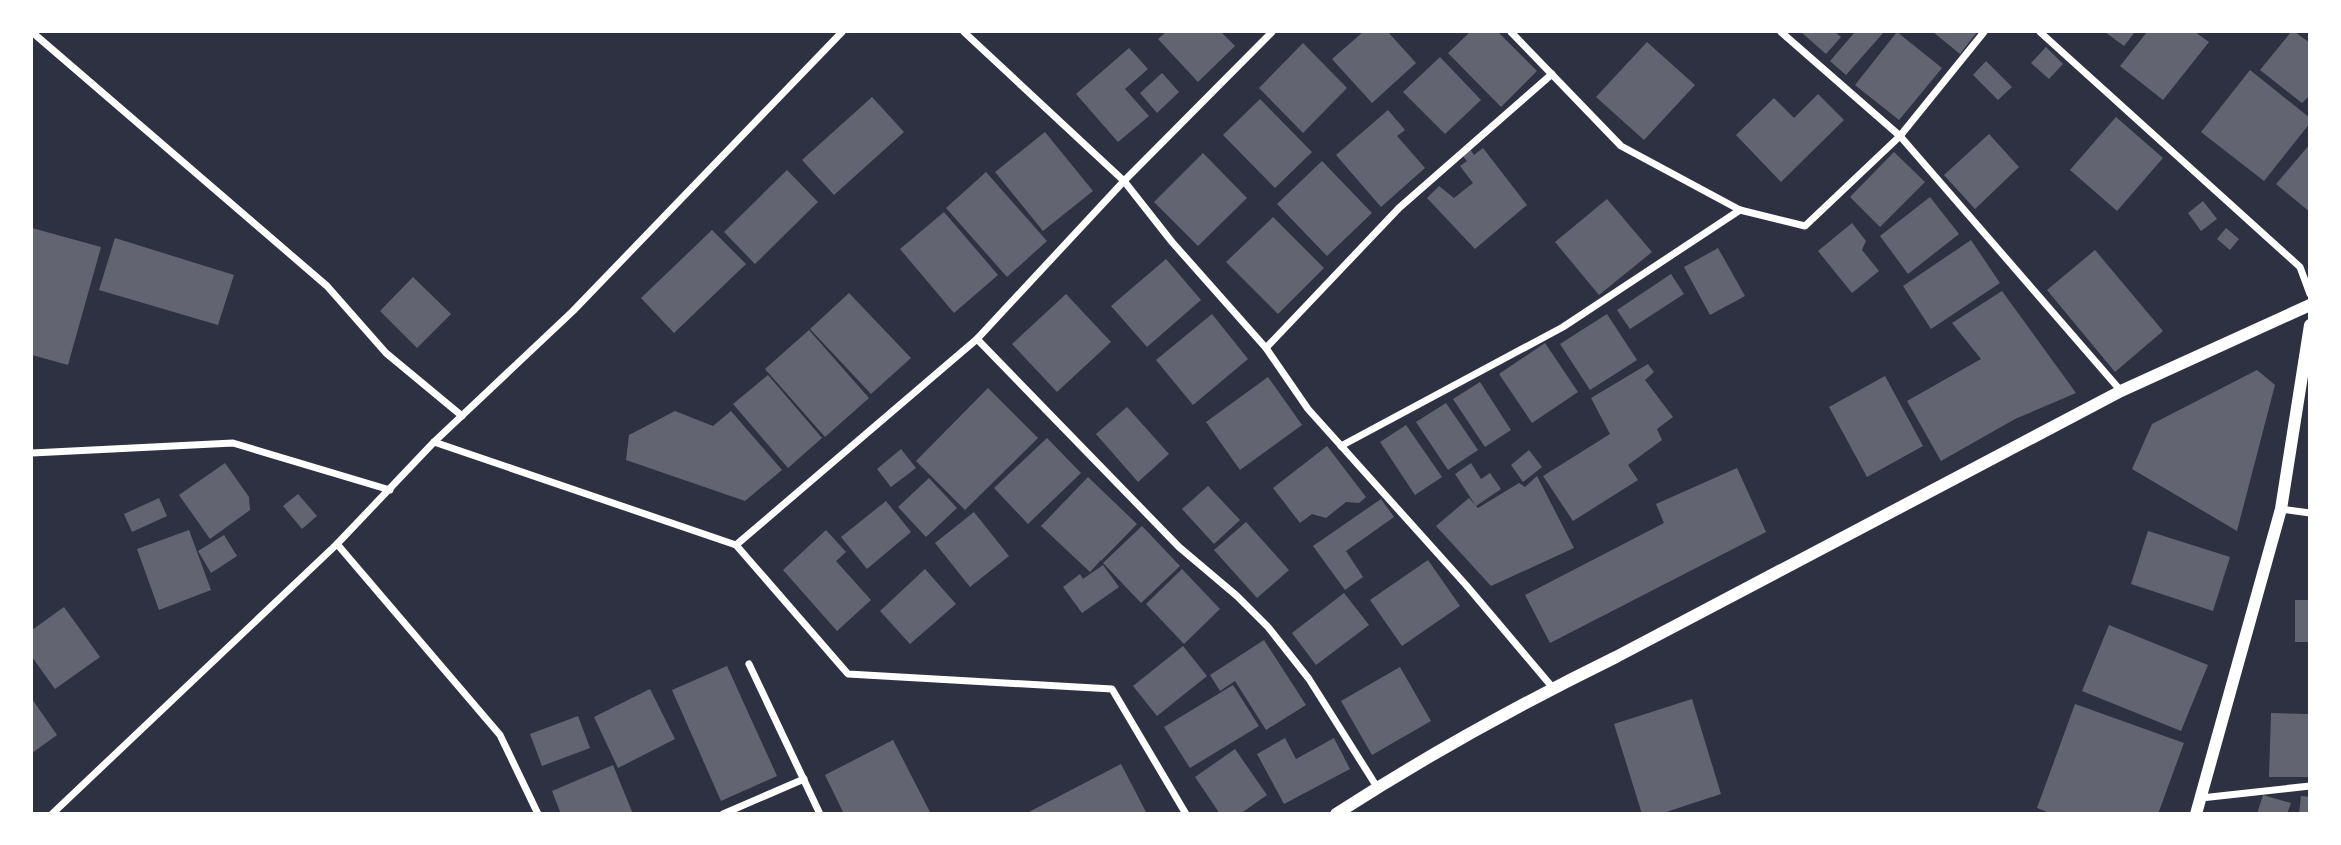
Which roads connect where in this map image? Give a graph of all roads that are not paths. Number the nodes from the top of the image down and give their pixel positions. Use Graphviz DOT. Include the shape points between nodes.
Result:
graph roads {
  1 [pos="32,32"];
  2 [pos="842,32"];
  3 [pos="964,32"];
  4 [pos="1272,32"];
  5 [pos="1511,32"];
  6 [pos="1781,32"];
  7 [pos="1984,32"];
  8 [pos="2040,32"];
  9 [pos="1552,74"];
  10 [pos="1900,136"];
  11 [pos="1124,181"];
  12 [pos="1740,210"];
  13 [pos="2309,294"];
  14 [pos="2309,305"];
  15 [pos="2309,325"];
  16 [pos="977,339"];
  17 [pos="1266,348"];
  18 [pos="2120,391"];
  19 [pos="462,416"];
  20 [pos="434,442"];
  21 [pos="1341,446"];
  22 [pos="32,453"];
  23 [pos="390,490"];
  24 [pos="2281,509"];
  25 [pos="2309,513"];
  26 [pos="337,544"];
  27 [pos="736,545"];
  28 [pos="749,664"];
  29 [pos="1553,688"];
  30 [pos="804,779"];
  31 [pos="2309,786"];
  32 [pos="1377,787"];
  33 [pos="2201,798"];
  34 [pos="52,814"];
  35 [pos="538,814"];
  36 [pos="723,814"];
  37 [pos="820,814"];
  38 [pos="1186,814"];
  39 [pos="1336,814"];
  40 [pos="2196,814"];
  1 -- 19 [label="street" via="327,286 386,353"];
  2 -- 19 [label="street" via="573,311"];
  3 -- 11 [label="street"];
  4 -- 11 [label="street"];
  5 -- 9 [label="street"];
  6 -- 10 [label="street"];
  7 -- 10 [label="street"];
  8 -- 13 [label="street" via="2300,267"];
  9 -- 12 [label="street" via="1620,146"];
  9 -- 17 [label="street" via="1399,208"];
  10 -- 12 [label="street" via="1805,226"];
  10 -- 18 [label="street"];
  11 -- 16 [label="street"];
  11 -- 17 [label="street"];
  12 -- 21 [label="street" via="1563,327"];
  14 -- 18 [label="street"];
  15 -- 24 [label="street"];
  16 -- 27 [label="street"];
  16 -- 32 [label="street" via="1179,547 1268,627 1309,679"];
  17 -- 21 [label="street" via="1308,410"];
  18 -- 29 [label="street"];
  19 -- 20 [label="street"];
  20 -- 23 [label="street"];
  20 -- 27 [label="street"];
  21 -- 29 [label="street"];
  22 -- 23 [label="street" via="233,443"];
  23 -- 26 [label="street"];
  24 -- 25 [label="street"];
  24 -- 33 [label="street"];
  26 -- 34 [label="street"];
  26 -- 35 [label="street" via="500,735"];
  27 -- 38 [label="street" via="848,674 1112,689"];
  28 -- 30 [label="street"];
  29 -- 32 [label="street"];
  30 -- 36 [label="street"];
  30 -- 37 [label="street"];
  31 -- 33 [label="street"];
  32 -- 39 [label="street"];
  33 -- 40 [label="street"];
}
